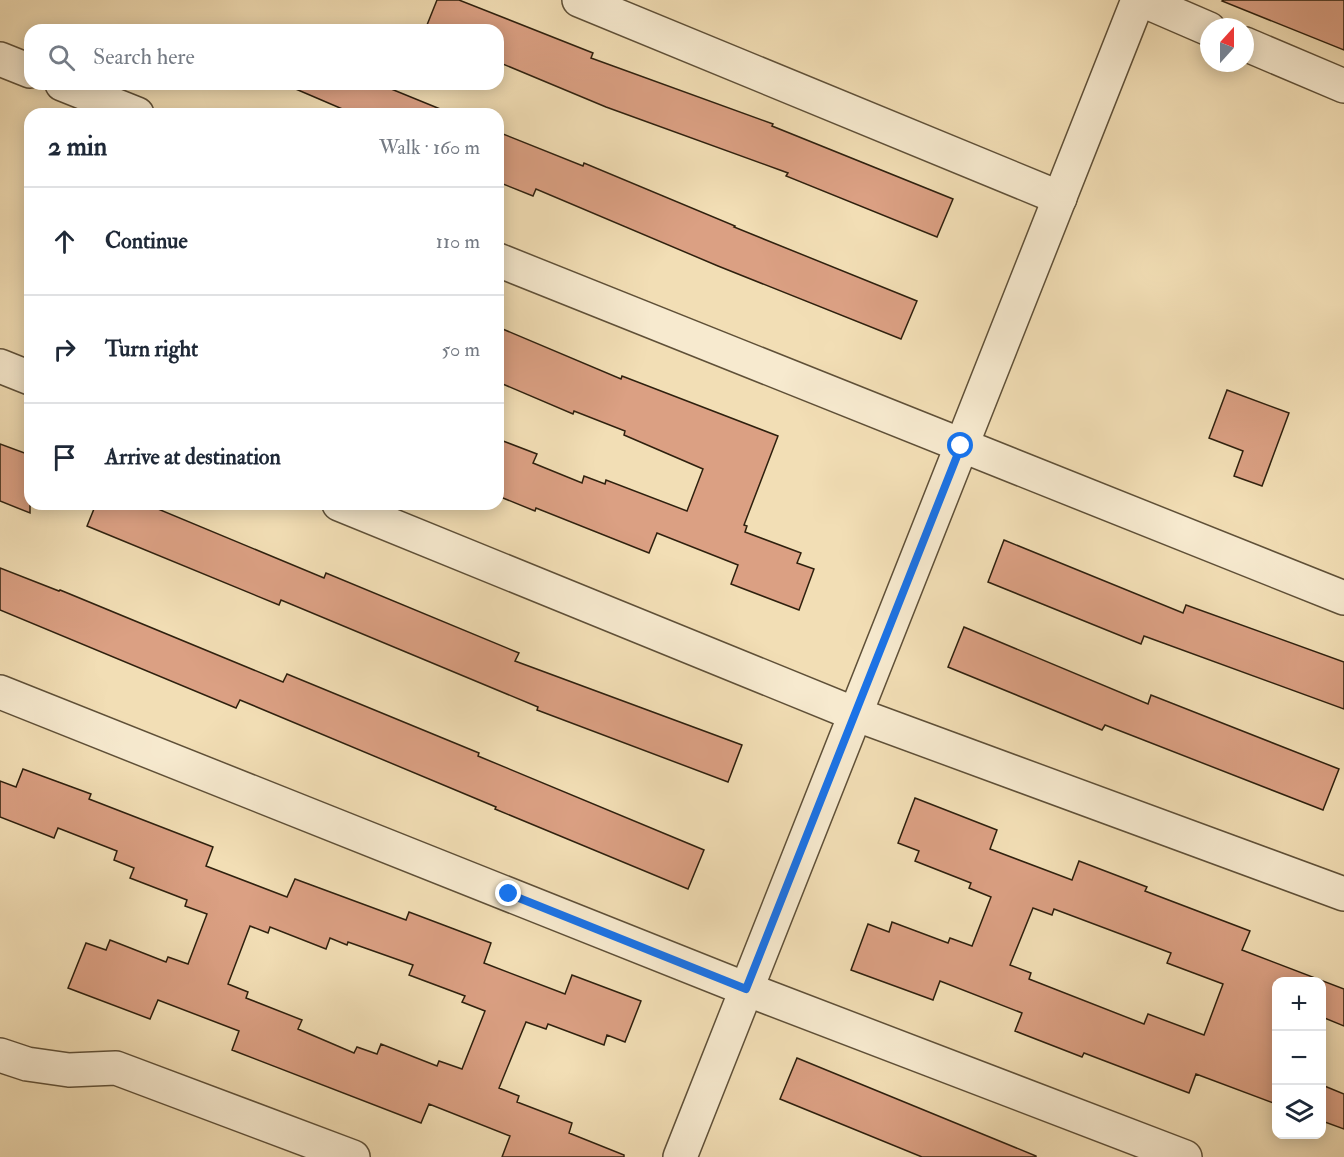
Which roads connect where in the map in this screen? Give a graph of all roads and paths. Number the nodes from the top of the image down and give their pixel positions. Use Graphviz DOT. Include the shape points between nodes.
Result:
graph roads {
  1 [pos="579,0"];
  2 [pos="1140,0"];
  3 [pos="1200,24"];
  4 [pos="1254,48"];
  5 [pos="0,59"];
  6 [pos="24,69"];
  7 [pos="1344,86"];
  8 [pos="77,90"];
  9 [pos="122,108"];
  10 [pos="1060,198"];
  11 [pos="504,262"];
  12 [pos="0,366"];
  13 [pos="24,376"];
  14 [pos="961,446"];
  15 [pos="354,510"];
  16 [pos="1344,598"];
  17 [pos="0,692"];
  18 [pos="855,714"];
  19 [pos="1344,894"];
  20 [pos="746,989"];
  21 [pos="0,1055"];
  22 [pos="353,1157"];
  23 [pos="680,1157"];
  24 [pos="1185,1157"];
  1 -- 10 [label="street"];
  2 -- 3 [label="street"];
  2 -- 10 [label="street"];
  4 -- 7 [label="street"];
  5 -- 6 [label="street"];
  8 -- 9 [label="street"];
  10 -- 14 [label="street"];
  11 -- 14 [label="street"];
  12 -- 13 [label="street"];
  14 -- 16 [label="street"];
  14 -- 18 [label="street"];
  15 -- 18 [label="street"];
  17 -- 20 [label="street"];
  18 -- 19 [label="street"];
  18 -- 20 [label="street"];
  20 -- 23 [label="street"];
  20 -- 24 [label="street"];
  21 -- 22 [label="street" via="27,1064 69,1070 116,1068"];
}
